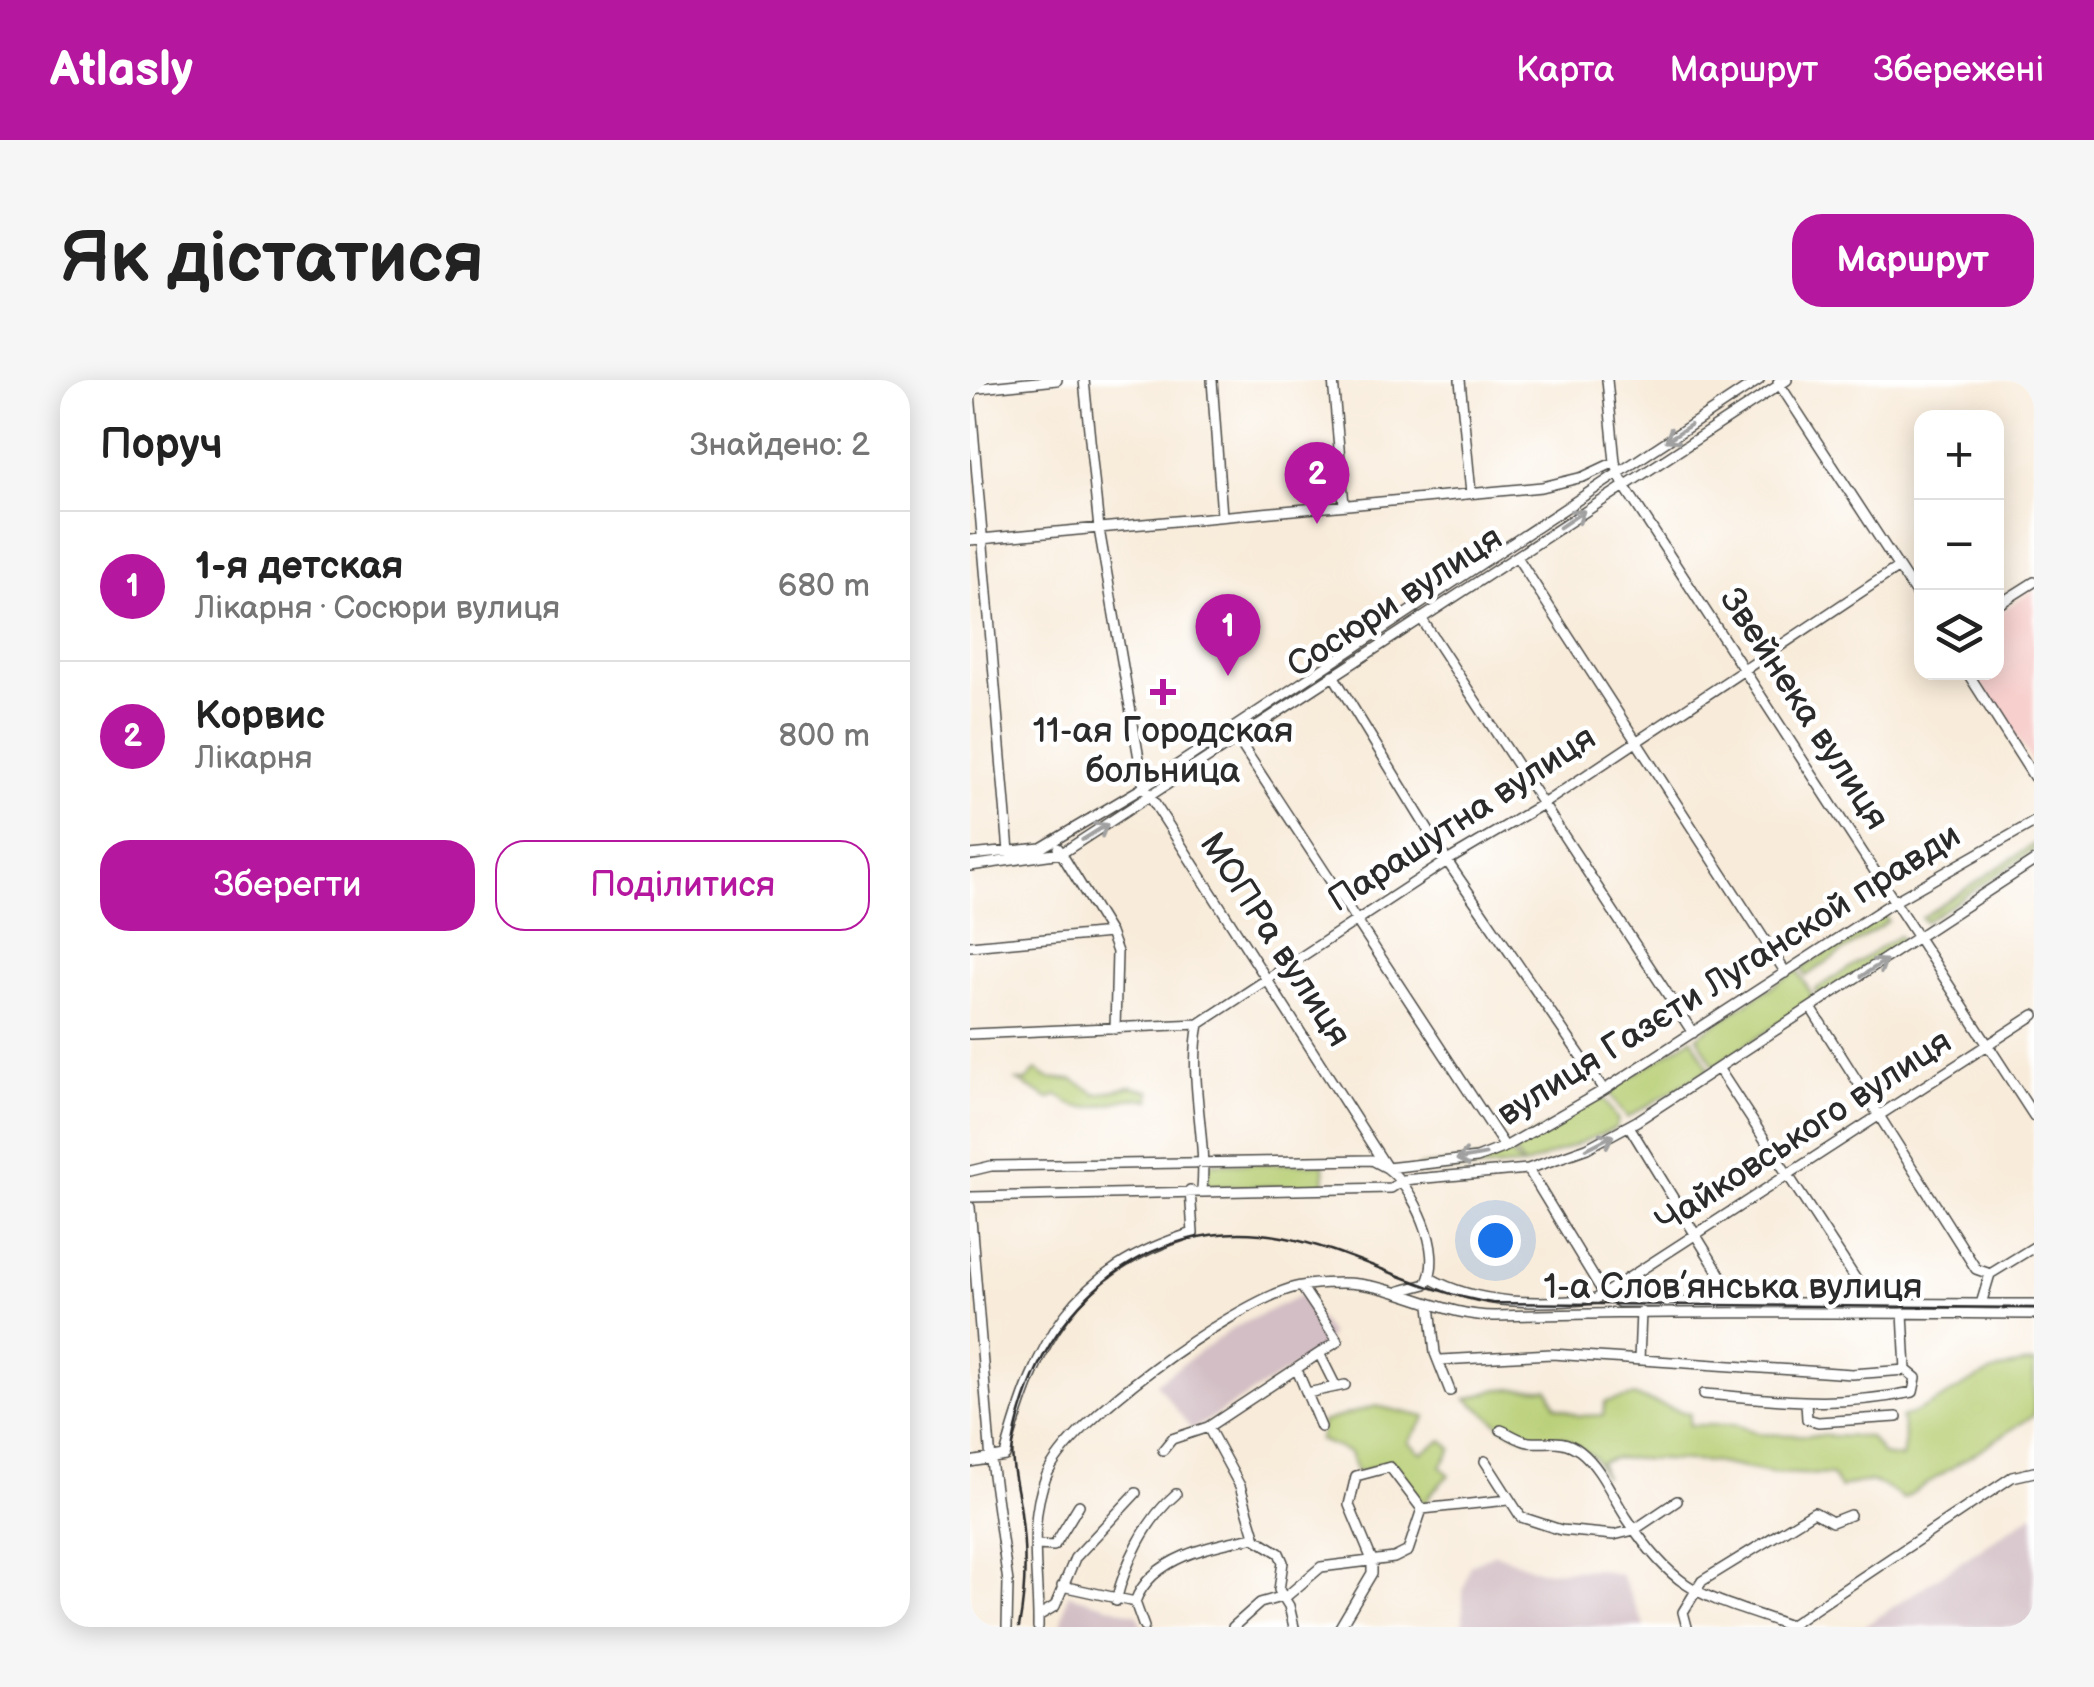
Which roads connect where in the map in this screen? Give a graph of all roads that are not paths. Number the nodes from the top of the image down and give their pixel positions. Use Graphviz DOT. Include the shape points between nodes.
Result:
graph roads {
  1 [pos="1057,380"];
  2 [pos="1084,380"];
  3 [pos="1212,380"];
  4 [pos="1334,380"];
  5 [pos="1460,380"];
  6 [pos="1607,380"];
  7 [pos="1760,380"];
  8 [pos="1781,382"];
  9 [pos="970,391"];
  10 [pos="1617,468"];
  11 [pos="1623,484"];
  12 [pos="1471,492"];
  13 [pos="1344,504"];
  14 [pos="1222,516"];
  15 [pos="1099,529"];
  16 [pos="975,539"];
  17 [pos="1516,557"];
  18 [pos="1897,568"];
  19 [pos="2034,582"];
  20 [pos="1914,592"];
  21 [pos="2004,601"];
  22 [pos="1420,618"];
  23 [pos="1746,667"];
  24 [pos="1332,675"];
  25 [pos="1972,680"];
  26 [pos="1237,738"];
  27 [pos="1635,738"];
  28 [pos="2034,778"];
  29 [pos="1147,793"];
  30 [pos="1543,804"];
  31 [pos="2034,822"];
  32 [pos="1056,841"];
  33 [pos="1009,852"];
  34 [pos="1062,853"];
  35 [pos="970,855"];
  36 [pos="1447,861"];
  37 [pos="2034,861"];
  38 [pos="970,866"];
  39 [pos="1894,901"];
  40 [pos="1356,921"];
  41 [pos="1110,933"];
  42 [pos="1919,939"];
  43 [pos="970,946"];
  44 [pos="1786,973"];
  45 [pos="1268,979"];
  46 [pos="1811,1008"];
  47 [pos="2034,1015"];
  48 [pos="1199,1024"];
  49 [pos="1115,1029"];
  50 [pos="1693,1032"];
  51 [pos="970,1034"];
  52 [pos="1988,1046"];
  53 [pos="1718,1068"];
  54 [pos="1604,1090"];
  55 [pos="1878,1116"];
  56 [pos="2034,1116"];
  57 [pos="1629,1126"];
  58 [pos="1505,1147"];
  59 [pos="1204,1160"];
  60 [pos="1388,1168"];
  61 [pos="1528,1170"];
  62 [pos="970,1172"];
  63 [pos="1788,1174"];
  64 [pos="1404,1180"];
  65 [pos="1196,1189"];
  66 [pos="970,1196"];
  67 [pos="972,1212"];
  68 [pos="1696,1233"];
  69 [pos="2034,1246"];
  70 [pos="1990,1274"];
  71 [pos="1430,1278"];
  72 [pos="1302,1286"];
  73 [pos="1400,1291"];
  74 [pos="1604,1294"];
  75 [pos="1738,1304"];
  76 [pos="1872,1304"];
  77 [pos="1981,1304"];
  78 [pos="2034,1304"];
  79 [pos="1430,1305"];
  80 [pos="1641,1312"];
  81 [pos="1903,1313"];
  82 [pos="2034,1314"];
  83 [pos="1320,1355"];
  84 [pos="1441,1360"];
  85 [pos="1639,1360"];
  86 [pos="1297,1370"];
  87 [pos="1906,1370"];
  88 [pos="1450,1390"];
  89 [pos="1306,1393"];
  90 [pos="1704,1394"];
  91 [pos="1806,1402"];
  92 [pos="1897,1417"];
  93 [pos="1208,1427"];
  94 [pos="1321,1427"];
  95 [pos="1501,1430"];
  96 [pos="1164,1450"];
  97 [pos="992,1461"];
  98 [pos="1485,1461"];
  99 [pos="970,1462"];
  100 [pos="2029,1471"];
  101 [pos="1136,1493"];
  102 [pos="1176,1494"];
  103 [pos="1508,1500"];
  104 [pos="1677,1500"];
  105 [pos="1079,1505"];
  106 [pos="1422,1509"];
  107 [pos="1850,1515"];
  108 [pos="1634,1530"];
  109 [pos="1255,1537"];
  110 [pos="1036,1545"];
  111 [pos="1372,1560"];
  112 [pos="1062,1586"];
  113 [pos="1692,1593"];
  114 [pos="1280,1594"];
  115 [pos="1116,1601"];
  116 [pos="1135,1602"];
  117 [pos="1038,1622"];
  118 [pos="1789,1626"];
  119 [pos="1008,1627"];
  120 [pos="1144,1627"];
  121 [pos="1233,1627"];
  122 [pos="1294,1627"];
  123 [pos="1340,1627"];
  124 [pos="1687,1627"];
  1 -- 9 [label="street"];
  2 -- 15 [label="street, МОПРа вулиця"];
  3 -- 14 [label="street"];
  4 -- 13 [label="street"];
  5 -- 12 [label="street"];
  6 -- 10 [label="street"];
  7 -- 10 [label="street, Сосюри вулиця, one-way"];
  8 -- 11 [label="street, Сосюри вулиця"];
  8 -- 18 [label="street"];
  9 -- 16 [label="street"];
  10 -- 11 [label="street, Звейнека вулиця"];
  10 -- 12 [label="street" via="1542,487"];
  10 -- 29 [label="street, Сосюри вулиця"];
  17 -- 11 [label="street, Сосюри вулиця, one-way"];
  11 -- 23 [label="street, Звейнека вулиця"];
  12 -- 13 [label="street"];
  13 -- 14 [label="street"];
  14 -- 15 [label="street"];
  15 -- 16 [label="street"];
  15 -- 29 [label="street, МОПРа вулиця"];
  16 -- 33 [label="street"];
  17 -- 22 [label="street, Сосюри вулиця"];
  17 -- 27 [label="street"];
  18 -- 20 [label="street"];
  18 -- 23 [label="street, Парашутна вулиця"];
  19 -- 21 [label="street"];
  22 -- 24 [label="street, Сосюри вулиця"];
  22 -- 30 [label="street"];
  23 -- 27 [label="street, Парашутна вулиця"];
  23 -- 39 [label="street, Звейнека вулиця"];
  24 -- 26 [label="street, Сосюри вулиця"];
  24 -- 36 [label="street"];
  25 -- 28 [label="street"];
  26 -- 29 [label="street, Сосюри вулиця"];
  26 -- 40 [label="street"];
  27 -- 30 [label="street, Парашутна вулиця"];
  27 -- 44 [label="street"];
  29 -- 32 [label="street, Сосюри вулиця"];
  34 -- 29 [label="street, Сосюри вулиця, one-way"];
  29 -- 45 [label="street, МОПРа вулиця"];
  30 -- 36 [label="street, Парашутна вулиця"];
  30 -- 50 [label="street"];
  31 -- 39 [label="street, вулиця Газєти Луганской правди"];
  32 -- 33 [label="street, Сосюри вулиця"];
  32 -- 34 [label="street"];
  33 -- 35 [label="street, Сосюри вулиця"];
  34 -- 38 [label="street, Сосюри вулиця"];
  34 -- 41 [label="street"];
  36 -- 40 [label="street, Парашутна вулиця"];
  36 -- 54 [label="street"];
  37 -- 42 [label="street, вулиця Газєти Луганской правди"];
  39 -- 42 [label="street, Звейнека вулиця"];
  39 -- 44 [label="street, вулиця Газєти Луганской правди"];
  40 -- 45 [label="street, Парашутна вулиця"];
  40 -- 58 [label="street"];
  41 -- 43 [label="street"];
  41 -- 49 [label="street" via="1117,952"];
  46 -- 42 [label="street, вулиця Газєти Луганской правди, one-way"];
  42 -- 52 [label="street, Звейнека вулиця"];
  44 -- 50 [label="street, вулиця Газєти Луганской правди"];
  45 -- 48 [label="street, Парашутна вулиця"];
  45 -- 60 [label="street, МОПРа вулиця"];
  46 -- 53 [label="street, вулиця Газєти Луганской правди"];
  46 -- 55 [label="street"];
  47 -- 52 [label="street, Чайковського вулиця"];
  48 -- 49 [label="street, Парашутна вулиця"];
  48 -- 59 [label="street" via="1198,1134"];
  49 -- 51 [label="street, Парашутна вулиця"];
  50 -- 54 [label="street, вулиця Газєти Луганской правди"];
  52 -- 55 [label="street, Чайковського вулиця"];
  52 -- 56 [label="street, Звейнека вулиця"];
  53 -- 57 [label="street, вулиця Газєти Луганской правди"];
  53 -- 63 [label="street"];
  54 -- 58 [label="street, вулиця Газєти Луганской правди"];
  55 -- 63 [label="street, Чайковського вулиця"];
  55 -- 70 [label="street" via="1976,1270"];
  61 -- 57 [label="street, вулиця Газєти Луганской правди, one-way"];
  57 -- 68 [label="street"];
  58 -- 60 [label="street, вулиця Газєти Луганской правди, one-way" via="1478,1158"];
  59 -- 60 [label="street, вулиця Газєти Луганской правди" via="1372,1160"];
  59 -- 62 [label="street, вулиця Газєти Луганской правди"];
  59 -- 65 [label="street"];
  60 -- 64 [label="street"];
  61 -- 64 [label="street, вулиця Газєти Луганской правди"];
  61 -- 74 [label="street"];
  63 -- 68 [label="street, Чайковського вулиця"];
  63 -- 76 [label="street"];
  64 -- 65 [label="street, вулиця Газєти Луганской правди" via="1390,1188"];
  64 -- 71 [label="street" via="1424,1227"];
  65 -- 66 [label="street, вулиця Газєти Луганской правди"];
  65 -- 97 [label="street" via="1193,1233 1114,1270 1067,1311 1036,1358 1006,1456"];
  67 -- 97 [label="street"];
  68 -- 74 [label="street, Чайковського вулиця"];
  68 -- 75 [label="street"];
  69 -- 70 [label="street"];
  70 -- 77 [label="street"];
  71 -- 73 [label="street"];
  71 -- 74 [label="street, Чайковського вулиця" via="1464,1295 1536,1301"];
  72 -- 73 [label="street, 1-а Слов’янська вулиця" via="1344,1283"];
  72 -- 83 [label="street" via="1338,1341"];
  72 -- 110 [label="street, 1-а Слов’янська вулиця" via="1262,1300 1169,1356 1073,1440 1047,1474"];
  73 -- 79 [label="street, 1-а Слов’янська вулиця"];
  74 -- 75 [label="street" via="1619,1302"];
  75 -- 76 [label="street"];
  76 -- 77 [label="street"];
  77 -- 78 [label="street"];
  79 -- 80 [label="street, 1-а Слов’янська вулиця" via="1486,1316"];
  79 -- 84 [label="street"];
  80 -- 81 [label="street, 1-а Слов’янська вулиця"];
  80 -- 85 [label="street"];
  81 -- 82 [label="street, 1-а Слов’янська вулиця"];
  81 -- 87 [label="street"];
  83 -- 86 [label="street"];
  83 -- 89 [label="street" via="1340,1386"];
  84 -- 85 [label="street" via="1552,1354"];
  84 -- 88 [label="street"];
  85 -- 87 [label="street" via="1852,1374"];
  86 -- 89 [label="street"];
  86 -- 93 [label="street"];
  87 -- 91 [label="street" via="1916,1378 1913,1392 1858,1403"];
  89 -- 94 [label="street"];
  90 -- 91 [label="street"];
  91 -- 92 [label="street" via="1807,1419 1818,1422"];
  93 -- 96 [label="street" via="1172,1440"];
  93 -- 109 [label="street" via="1240,1486"];
  95 -- 108 [label="street" via="1578,1449"];
  97 -- 99 [label="street"];
  97 -- 119 [label="street"];
  98 -- 103 [label="street"];
  100 -- 118 [label="street"];
  101 -- 112 [label="street" via="1075,1558"];
  102 -- 115 [label="street" via="1131,1558"];
  103 -- 106 [label="street"];
  103 -- 108 [label="street" via="1521,1517 1546,1527 1614,1535"];
  104 -- 108 [label="street"];
  105 -- 110 [label="street" via="1054,1546"];
  106 -- 111 [label="street" via="1408,1551"];
  106 -- 111 [label="street" via="1390,1467 1356,1476 1349,1505"];
  107 -- 113 [label="street" via="1832,1522 1814,1512"];
  108 -- 113 [label="street"];
  109 -- 114 [label="street" via="1283,1562"];
  109 -- 116 [label="street" via="1164,1566 1149,1576"];
  110 -- 117 [label="street, 1-а Слов’янська вулиця"];
  111 -- 114 [label="street" via="1322,1567 1288,1595"];
  111 -- 123 [label="street" via="1372,1572"];
  112 -- 115 [label="street"];
  112 -- 117 [label="street" via="1055,1606"];
  113 -- 118 [label="street"];
  113 -- 124 [label="street" via="1684,1612"];
  114 -- 121 [label="street"];
  114 -- 122 [label="street"];
  115 -- 116 [label="street"];
  116 -- 120 [label="street"];
}
